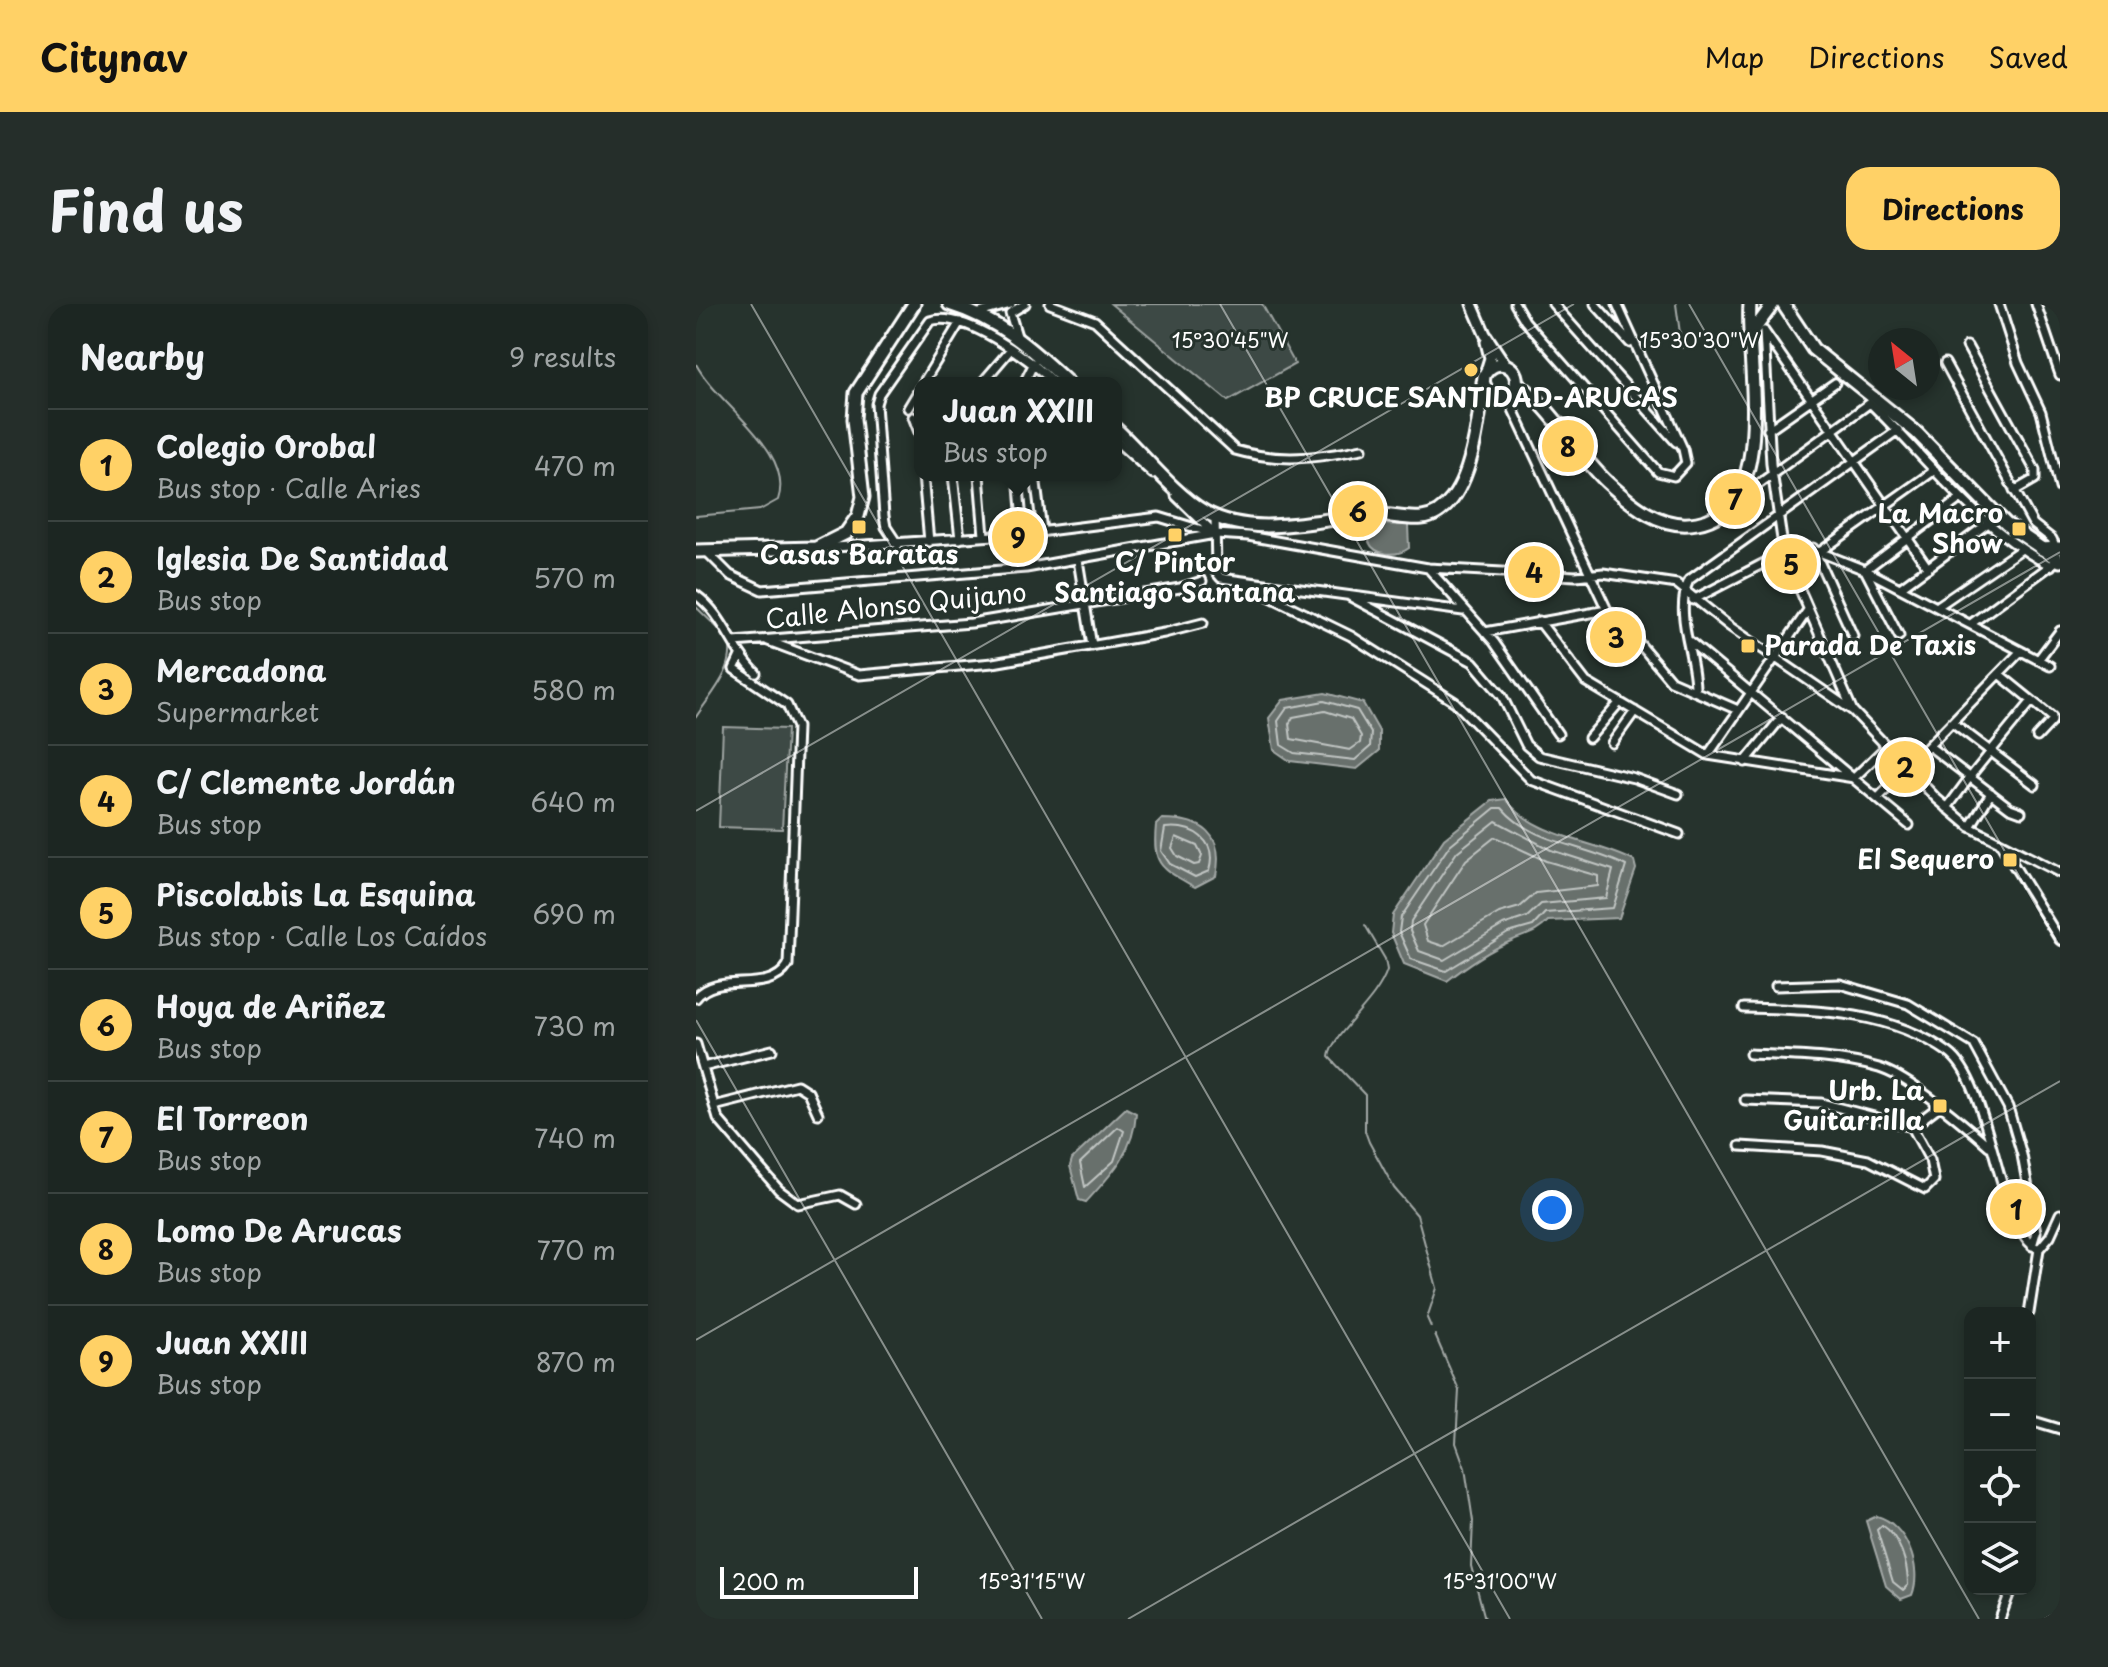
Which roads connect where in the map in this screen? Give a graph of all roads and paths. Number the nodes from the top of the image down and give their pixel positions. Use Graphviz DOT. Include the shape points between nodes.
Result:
graph roads {
  1 [pos="914,304"];
  2 [pos="949,304"];
  3 [pos="1011,304"];
  4 [pos="1025,304"];
  5 [pos="1050,304"];
  6 [pos="1472,304"];
  7 [pos="1515,304"];
  8 [pos="1553,304"];
  9 [pos="1595,304"];
  10 [pos="1617,304"];
  11 [pos="1750,304"];
  12 [pos="1783,304"];
  13 [pos="1999,304"];
  14 [pos="2036,304"];
  15 [pos="1770,308"];
  16 [pos="974,313"];
  17 [pos="1792,320"];
  18 [pos="960,322"];
  19 [pos="1758,332"];
  20 [pos="1485,334"];
  21 [pos="1017,336"];
  22 [pos="1967,346"];
  23 [pos="1634,347"];
  24 [pos="1011,349"];
  25 [pos="1034,363"];
  26 [pos="1945,363"];
  27 [pos="1505,364"];
  28 [pos="2060,375"];
  29 [pos="927,377"];
  30 [pos="987,377"];
  31 [pos="1027,377"];
  32 [pos="1048,377"];
  33 [pos="1061,377"];
  34 [pos="1484,379"];
  35 [pos="1835,383"];
  36 [pos="1508,394"];
  37 [pos="1658,396"];
  38 [pos="914,398"];
  39 [pos="1812,399"];
  40 [pos="1642,406"];
  41 [pos="908,408"];
  42 [pos="1479,414"];
  43 [pos="1768,430"];
  44 [pos="1898,430"];
  45 [pos="1832,431"];
  46 [pos="1122,435"];
  47 [pos="1122,447"];
  48 [pos="1362,449"];
  49 [pos="1683,449"];
  50 [pos="1855,461"];
  51 [pos="1935,470"];
  52 [pos="1772,474"];
  53 [pos="924,481"];
  54 [pos="954,481"];
  55 [pos="979,481"];
  56 [pos="1019,481"];
  57 [pos="1036,481"];
  58 [pos="2060,488"];
  59 [pos="2014,491"];
  60 [pos="1735,495"];
  61 [pos="1961,498"];
  62 [pos="1885,505"];
  63 [pos="1215,516"];
  64 [pos="1777,516"];
  65 [pos="1236,521"];
  66 [pos="1987,524"];
  67 [pos="1249,530"];
  68 [pos="1042,531"];
  69 [pos="1023,534"];
  70 [pos="1215,534"];
  71 [pos="1236,534"];
  72 [pos="984,536"];
  73 [pos="1906,537"];
  74 [pos="960,539"];
  75 [pos="929,542"];
  76 [pos="898,545"];
  77 [pos="816,548"];
  78 [pos="1817,549"];
  79 [pos="2020,550"];
  80 [pos="702,552"];
  81 [pos="1784,553"];
  82 [pos="2057,556"];
  83 [pos="1078,560"];
  84 [pos="1026,568"];
  85 [pos="1428,568"];
  86 [pos="1928,568"];
  87 [pos="1865,570"];
  88 [pos="1590,575"];
  89 [pos="1202,581"];
  90 [pos="1240,582"];
  91 [pos="1900,588"];
  92 [pos="1683,592"];
  93 [pos="696,595"];
  94 [pos="1349,596"];
  95 [pos="1693,600"];
  96 [pos="1085,603"];
  97 [pos="1938,606"];
  98 [pos="1607,610"];
  99 [pos="1808,610"];
  100 [pos="1463,611"];
  101 [pos="1539,621"];
  102 [pos="1203,623"];
  103 [pos="1972,623"];
  104 [pos="2060,631"];
  105 [pos="1485,632"];
  106 [pos="1853,636"];
  107 [pos="1899,636"];
  108 [pos="766,640"];
  109 [pos="1689,641"];
  110 [pos="734,642"];
  111 [pos="1092,646"];
  112 [pos="2021,651"];
  113 [pos="740,656"];
  114 [pos="1774,658"];
  115 [pos="2038,660"];
  116 [pos="2050,666"];
  117 [pos="756,673"];
  118 [pos="1999,674"];
  119 [pos="1695,691"];
  120 [pos="1750,692"];
  121 [pos="2032,701"];
  122 [pos="1620,702"];
  123 [pos="1738,710"];
  124 [pos="1635,711"];
  125 [pos="1853,711"];
  126 [pos="1782,717"];
  127 [pos="1952,722"];
  128 [pos="1558,734"];
  129 [pos="2037,737"];
  130 [pos="1589,738"];
  131 [pos="1612,743"];
  132 [pos="1888,745"];
  133 [pos="1929,746"];
  134 [pos="1991,751"];
  135 [pos="1708,755"];
  136 [pos="1745,762"];
  137 [pos="1909,767"];
  138 [pos="1970,777"];
  139 [pos="1854,778"];
  140 [pos="2035,785"];
  141 [pos="1991,793"];
  142 [pos="1678,794"];
  143 [pos="1878,798"];
  144 [pos="1947,808"];
  145 [pos="2021,812"];
  146 [pos="1909,825"];
  147 [pos="1970,827"];
  148 [pos="1679,834"];
  149 [pos="2000,843"];
  150 [pos="2060,873"];
  151 [pos="2060,940"];
  152 [pos="1776,986"];
  153 [pos="699,994"];
  154 [pos="1744,1008"];
  155 [pos="696,1044"];
  156 [pos="772,1050"];
  157 [pos="1750,1054"];
  158 [pos="703,1067"];
  159 [pos="1745,1100"];
  160 [pos="714,1106"];
  161 [pos="1938,1107"];
  162 [pos="818,1114"];
  163 [pos="1982,1114"];
  164 [pos="1912,1127"];
  165 [pos="1968,1128"];
  166 [pos="1740,1146"];
  167 [pos="1991,1147"];
  168 [pos="856,1204"];
  169 [pos="2060,1214"];
  170 [pos="2036,1247"];
  171 [pos="2030,1307"];
  172 [pos="2036,1422"];
  173 [pos="2060,1429"];
  174 [pos="2009,1595"];
  175 [pos="2000,1619"];
  1 -- 77 [label="main road" via="856,393 863,497 858,516 836,540"];
  2 -- 16 [label="main road"];
  3 -- 16 [label="street"];
  4 -- 21 [label="street" via="1010,313"];
  5 -- 48 [label="street" via="1095,321 1235,450 1290,460"];
  6 -- 20 [label="street"];
  7 -- 49 [label="street" via="1658,472 1674,476 1683,470"];
  8 -- 40 [label="street"];
  9 -- 23 [label="street"];
  10 -- 23 [label="street"];
  11 -- 15 [label="main road" via="1758,312"];
  11 -- 19 [label="main road"];
  12 -- 17 [label="main road"];
  13 -- 58 [label="street" via="2041,412"];
  14 -- 28 [label="street"];
  15 -- 17 [label="main road"];
  15 -- 19 [label="main road"];
  16 -- 21 [label="main road"];
  17 -- 82 [label="main road" via="1813,349 1896,413 2006,524"];
  18 -- 24 [label="street"];
  18 -- 29 [label="street"];
  18 -- 76 [label="street" via="947,317 930,321 876,404 884,516"];
  19 -- 39 [label="street"];
  19 -- 43 [label="street"];
  19 -- 60 [label="main road" via="1754,439"];
  20 -- 27 [label="street"];
  20 -- 34 [label="street" via="1490,358"];
  21 -- 33 [label="main road"];
  22 -- 59 [label="street" via="2035,470 2035,479"];
  23 -- 37 [label="street"];
  24 -- 25 [label="street"];
  24 -- 30 [label="street"];
  25 -- 31 [label="street"];
  25 -- 32 [label="street"];
  26 -- 59 [label="street"];
  27 -- 34 [label="main road" via="1492,366"];
  27 -- 36 [label="main road" via="1513,369"];
  34 -- 36 [label="main road" via="1487,391"];
  34 -- 42 [label="main road"];
  35 -- 39 [label="street"];
  36 -- 42 [label="main road" via="1487,402"];
  36 -- 60 [label="main road" via="1530,392 1591,466 1650,515 1670,523 1700,523 1716,516"];
  36 -- 88 [label="street"];
  37 -- 40 [label="street" via="1650,406"];
  37 -- 49 [label="street"];
  38 -- 41 [label="street"];
  39 -- 43 [label="street"];
  39 -- 45 [label="street"];
  40 -- 49 [label="street"];
  42 -- 67 [label="main road" via="1463,478 1436,514 1365,515"];
  43 -- 52 [label="street"];
  44 -- 45 [label="street" via="1870,403"];
  44 -- 50 [label="street"];
  44 -- 51 [label="street"];
  45 -- 50 [label="street"];
  45 -- 52 [label="street"];
  46 -- 63 [label="main road" via="1196,505"];
  47 -- 70 [label="street"];
  50 -- 62 [label="street"];
  50 -- 64 [label="street"];
  51 -- 61 [label="street"];
  51 -- 62 [label="street"];
  52 -- 60 [label="street" via="1745,494"];
  52 -- 64 [label="street"];
  53 -- 75 [label="street"];
  54 -- 74 [label="street"];
  55 -- 72 [label="street"];
  56 -- 69 [label="street"];
  57 -- 68 [label="street"];
  59 -- 82 [label="street"];
  61 -- 66 [label="street"];
  61 -- 73 [label="street"];
  62 -- 73 [label="street"];
  62 -- 78 [label="street"];
  63 -- 65 [label="main road"];
  63 -- 70 [label="street"];
  64 -- 81 [label="street"];
  64 -- 92 [label="street" via="1689,580"];
  65 -- 67 [label="main road"];
  65 -- 71 [label="street"];
  66 -- 79 [label="street"];
  66 -- 86 [label="street"];
  67 -- 71 [label="street"];
  67 -- 85 [label="street"];
  68 -- 69 [label="street"];
  68 -- 70 [label="street" via="1159,517"];
  69 -- 72 [label="street"];
  69 -- 84 [label="street"];
  70 -- 71 [label="street"];
  70 -- 83 [label="street"];
  70 -- 90 [label="street" via="1216,572"];
  72 -- 74 [label="street"];
  73 -- 86 [label="street"];
  73 -- 87 [label="street"];
  74 -- 75 [label="street"];
  75 -- 76 [label="street"];
  76 -- 77 [label="street"];
  77 -- 80 [label="main road"];
  78 -- 81 [label="street" via="1795,547"];
  78 -- 87 [label="street"];
  78 -- 106 [label="street"];
  79 -- 82 [label="street"];
  79 -- 97 [label="street"];
  80 -- 84 [label="street" via="730,575 762,590"];
  81 -- 95 [label="street"];
  81 -- 99 [label="street"];
  82 -- 103 [label="street"];
  83 -- 84 [label="street"];
  83 -- 96 [label="street"];
  85 -- 88 [label="street"];
  85 -- 100 [label="street"];
  86 -- 91 [label="street"];
  87 -- 91 [label="street"];
  87 -- 107 [label="street"];
  88 -- 92 [label="street" via="1677,584"];
  88 -- 98 [label="street"];
  89 -- 96 [label="street, Calle Alonso Quijano"];
  90 -- 94 [label="street"];
  90 -- 148 [label="street" via="1351,636 1455,702 1531,780"];
  91 -- 97 [label="street"];
  92 -- 95 [label="street"];
  92 -- 109 [label="street"];
  93 -- 110 [label="street"];
  94 -- 100 [label="street"];
  94 -- 142 [label="street" via="1473,662 1502,696 1526,745 1539,756"];
  95 -- 114 [label="street"];
  96 -- 108 [label="street, Calle Alonso Quijano" via="971,623"];
  96 -- 111 [label="street"];
  97 -- 103 [label="street"];
  98 -- 101 [label="street"];
  98 -- 119 [label="street" via="1671,681"];
  99 -- 114 [label="street"];
  99 -- 125 [label="street"];
  100 -- 105 [label="street"];
  101 -- 105 [label="street"];
  101 -- 122 [label="street" via="1586,682"];
  102 -- 111 [label="street"];
  103 -- 112 [label="street"];
  104 -- 115 [label="street"];
  105 -- 128 [label="street"];
  108 -- 110 [label="street, Calle Alonso Quijano"];
  108 -- 111 [label="street" via="859,675 993,663"];
  109 -- 119 [label="street"];
  109 -- 120 [label="street"];
  110 -- 113 [label="street"];
  112 -- 115 [label="street"];
  112 -- 118 [label="street"];
  113 -- 117 [label="street"];
  113 -- 153 [label="street" via="734,669 787,705 797,727 788,965 774,980 709,987"];
  114 -- 120 [label="street"];
  114 -- 125 [label="street"];
  115 -- 116 [label="street"];
  118 -- 121 [label="street"];
  118 -- 127 [label="street"];
  119 -- 123 [label="street"];
  120 -- 123 [label="street"];
  120 -- 126 [label="street"];
  121 -- 129 [label="street" via="2052,717"];
  121 -- 134 [label="street"];
  122 -- 124 [label="street"];
  122 -- 130 [label="street"];
  123 -- 135 [label="street"];
  124 -- 131 [label="street"];
  124 -- 135 [label="street"];
  125 -- 132 [label="street"];
  126 -- 136 [label="street"];
  126 -- 139 [label="street"];
  127 -- 133 [label="street"];
  127 -- 134 [label="street"];
  132 -- 137 [label="street"];
  132 -- 139 [label="street"];
  133 -- 137 [label="street"];
  133 -- 138 [label="street"];
  134 -- 138 [label="street"];
  134 -- 140 [label="street"];
  135 -- 136 [label="street"];
  136 -- 139 [label="street"];
  137 -- 143 [label="street"];
  137 -- 144 [label="street"];
  138 -- 141 [label="street"];
  138 -- 144 [label="street"];
  139 -- 143 [label="street"];
  141 -- 145 [label="street"];
  141 -- 147 [label="street"];
  143 -- 146 [label="street"];
  144 -- 147 [label="street"];
  147 -- 149 [label="street"];
  149 -- 150 [label="street"];
  149 -- 151 [label="street"];
  152 -- 170 [label="street" via="1840,984 1908,1004 1974,1044 2008,1107 2022,1155"];
  154 -- 163 [label="street" via="1831,1011 1896,1025 1956,1059"];
  155 -- 158 [label="street"];
  156 -- 158 [label="street"];
  157 -- 161 [label="street" via="1827,1058 1881,1068"];
  158 -- 160 [label="street"];
  159 -- 164 [label="street" via="1821,1103"];
  160 -- 162 [label="street" via="797,1085 808,1092"];
  160 -- 168 [label="street" via="737,1145 791,1202 840,1195"];
  161 -- 164 [label="street"];
  161 -- 165 [label="street"];
  163 -- 165 [label="street"];
  163 -- 167 [label="street"];
  164 -- 166 [label="street" via="1930,1160 1934,1180 1925,1189 1868,1160"];
  165 -- 167 [label="street"];
  167 -- 170 [label="street" via="2017,1223"];
  169 -- 170 [label="street" via="2050,1236"];
  170 -- 171 [label="street"];
  172 -- 173 [label="street"];
  174 -- 175 [label="street"];
}
